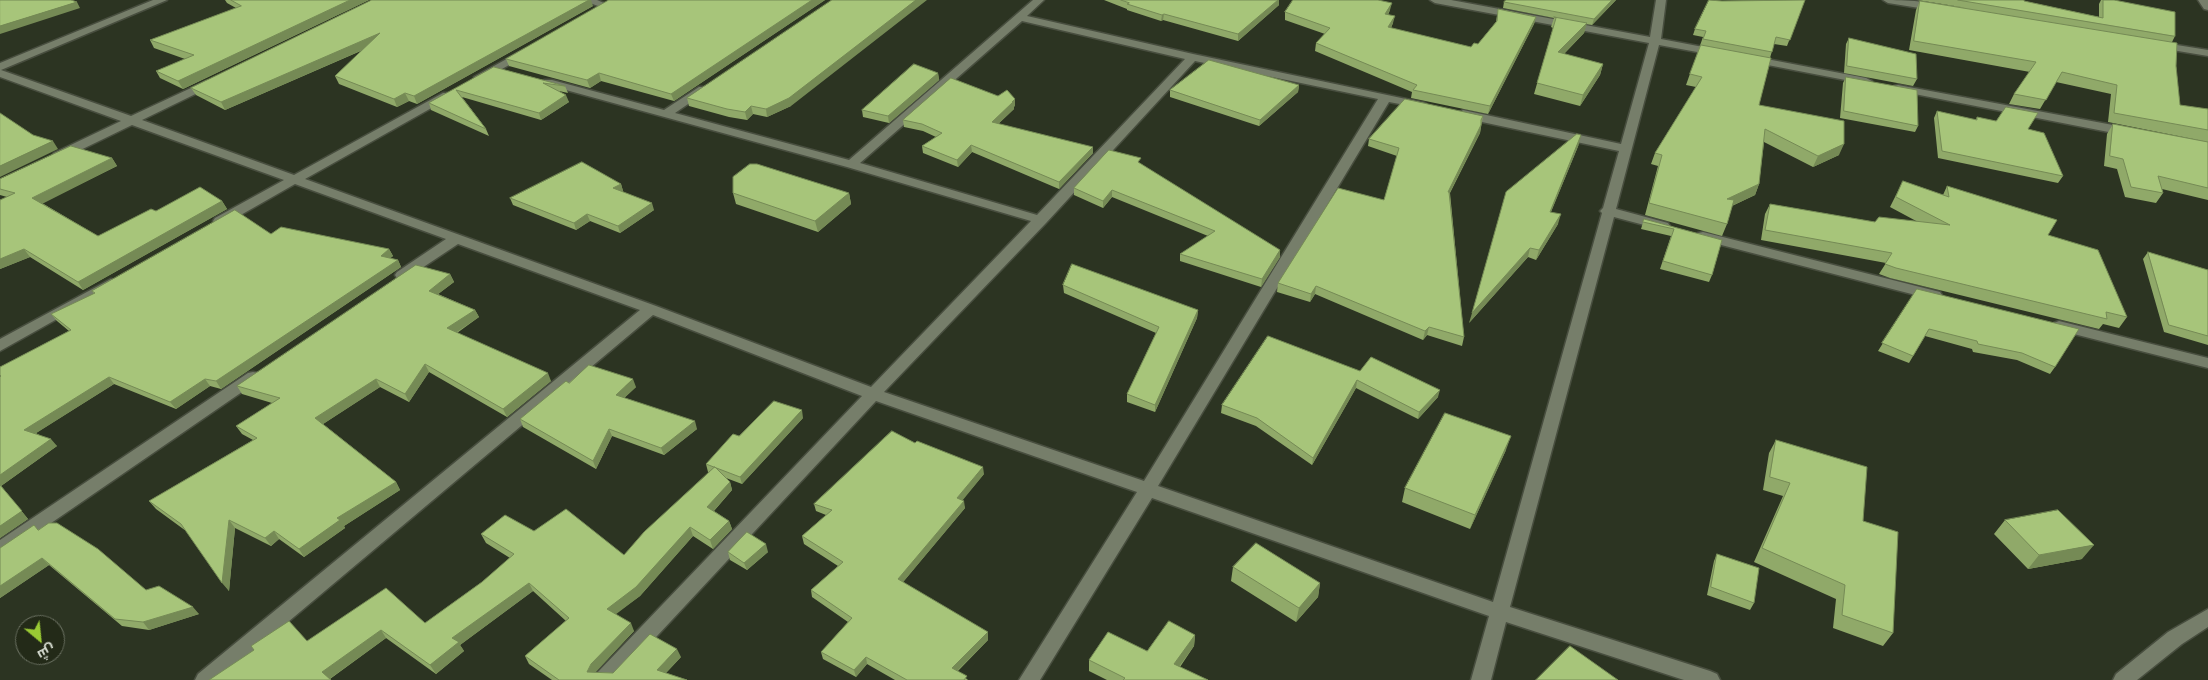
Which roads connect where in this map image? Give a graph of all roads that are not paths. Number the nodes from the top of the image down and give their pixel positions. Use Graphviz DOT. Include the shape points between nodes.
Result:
graph roads {
  1 [pos="162,0"];
  2 [pos="586,0"];
  3 [pos="1039,0"];
  4 [pos="1661,0"];
  5 [pos="1888,0"];
  6 [pos="2204,0"];
  7 [pos="1443,1"];
  8 [pos="611,3"];
  9 [pos="2208,7"];
  10 [pos="1946,10"];
  11 [pos="589,15"];
  12 [pos="1020,17"];
  13 [pos="1654,41"];
  14 [pos="538,44"];
  15 [pos="2150,44"];
  16 [pos="2208,53"];
  17 [pos="1192,57"];
  18 [pos="0,67"];
  19 [pos="496,68"];
  20 [pos="0,73"];
  21 [pos="514,74"];
  22 [pos="220,78"];
  23 [pos="533,78"];
  24 [pos="713,82"];
  25 [pos="1385,98"];
  26 [pos="1432,108"];
  27 [pos="1452,112"];
  28 [pos="665,114"];
  29 [pos="131,121"];
  30 [pos="2140,134"];
  31 [pos="1624,148"];
  32 [pos="44,163"];
  33 [pos="850,164"];
  34 [pos="292,180"];
  35 [pos="1607,211"];
  36 [pos="1041,220"];
  37 [pos="206,228"];
  38 [pos="1674,228"];
  39 [pos="1693,234"];
  40 [pos="457,238"];
  41 [pos="120,277"];
  42 [pos="391,283"];
  43 [pos="1950,299"];
  44 [pos="651,309"];
  45 [pos="2046,322"];
  46 [pos="0,346"];
  47 [pos="2208,362"];
  48 [pos="269,366"];
  49 [pos="873,394"];
  50 [pos="1148,488"];
  51 [pos="0,549"];
  52 [pos="1500,612"];
  53 [pos="2208,617"];
  54 [pos="204,680"];
  55 [pos="603,680"];
  56 [pos="1029,680"];
  57 [pos="1481,680"];
  58 [pos="1710,680"];
  59 [pos="2122,680"];
  1 -- 18 [label="street"];
  2 -- 8 [label="street"];
  3 -- 12 [label="street"];
  4 -- 13 [label="street"];
  5 -- 10 [label="street"];
  6 -- 9 [label="street"];
  7 -- 13 [label="street"];
  8 -- 11 [label="street"];
  12 -- 17 [label="street"];
  12 -- 33 [label="street"];
  13 -- 30 [label="street"];
  13 -- 31 [label="street"];
  14 -- 19 [label="street"];
  15 -- 16 [label="street"];
  17 -- 25 [label="street"];
  17 -- 36 [label="street"];
  19 -- 21 [label="street"];
  19 -- 34 [label="street"];
  20 -- 29 [label="street"];
  22 -- 29 [label="street"];
  23 -- 28 [label="street"];
  24 -- 28 [label="street"];
  25 -- 26 [label="street"];
  25 -- 50 [label="street"];
  27 -- 31 [label="street"];
  28 -- 33 [label="street"];
  29 -- 32 [label="street"];
  29 -- 34 [label="street"];
  31 -- 35 [label="street"];
  33 -- 36 [label="street"];
  34 -- 37 [label="street"];
  34 -- 40 [label="street"];
  35 -- 38 [label="street"];
  35 -- 52 [label="street"];
  36 -- 49 [label="street"];
  39 -- 43 [label="street"];
  40 -- 42 [label="street"];
  40 -- 44 [label="street"];
  41 -- 46 [label="street"];
  44 -- 49 [label="street"];
  44 -- 54 [label="street"];
  45 -- 47 [label="street"];
  48 -- 51 [label="street"];
  49 -- 50 [label="street"];
  49 -- 55 [label="street"];
  50 -- 52 [label="street"];
  50 -- 56 [label="street"];
  52 -- 57 [label="street"];
  52 -- 58 [label="street"];
  53 -- 59 [label="street" via="2175,638"];
}
